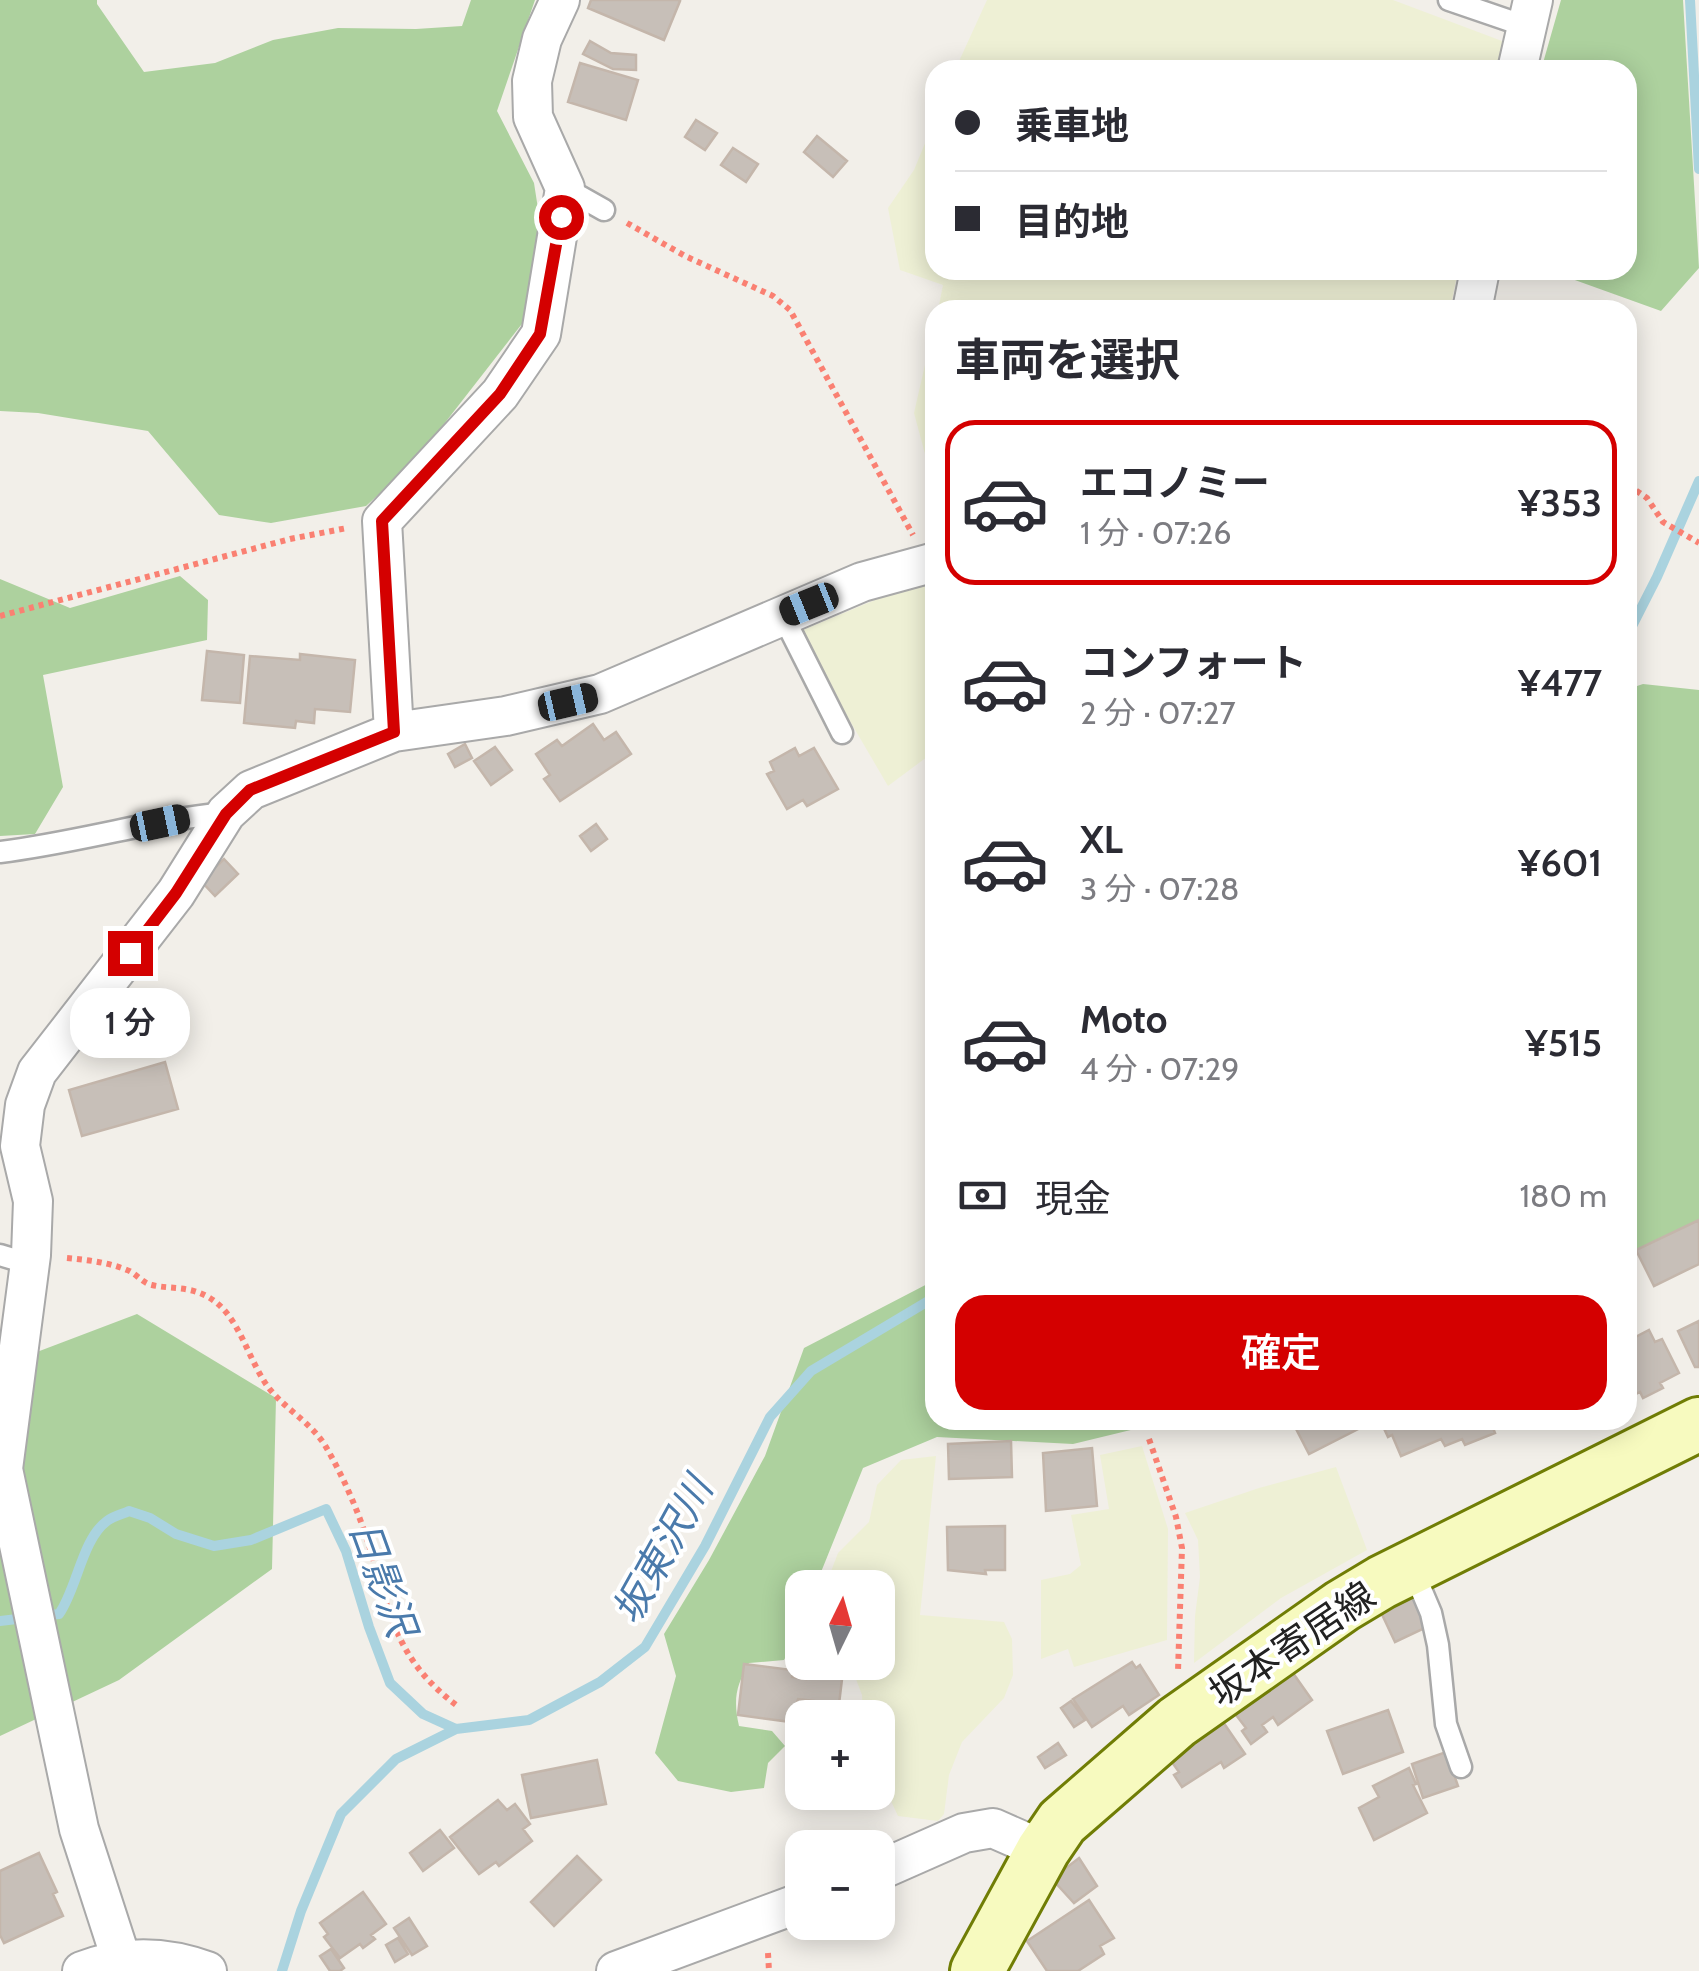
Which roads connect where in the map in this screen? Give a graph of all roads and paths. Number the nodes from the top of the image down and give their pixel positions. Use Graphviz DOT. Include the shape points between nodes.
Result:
graph roads {
  1 [pos="560,0"];
  2 [pos="1449,0"];
  3 [pos="1529,13"];
  4 [pos="1518,60"];
  5 [pos="565,188"];
  6 [pos="604,210"];
  7 [pos="1637,492"];
  8 [pos="382,521"];
  9 [pos="1699,542"];
  10 [pos="925,557"];
  11 [pos="925,564"];
  12 [pos="782,614"];
  13 [pos="0,616"];
  14 [pos="394,732"];
  15 [pos="842,733"];
  16 [pos="226,814"];
  17 [pos="0,852"];
  18 [pos="20,1258"];
  19 [pos="1699,1424"];
  20 [pos="1149,1439"];
  21 [pos="1412,1568"];
  22 [pos="459,1708"];
  23 [pos="1177,1722"];
  24 [pos="1461,1767"];
  25 [pos="1042,1850"];
  26 [pos="895,1863"];
  27 [pos="785,1908"];
  28 [pos="123,1966"];
  29 [pos="82,1971"];
  30 [pos="207,1971"];
  31 [pos="616,1971"];
  32 [pos="978,1971"];
  1 -- 5 [label="street" via="532,81 532,118"];
  2 -- 3 [label="lane"];
  3 -- 4 [label="street"];
  5 -- 6 [label="lane"];
  5 -- 8 [label="street" via="540,334 500,394"];
  6 -- 10 [label="path" via="790,310"];
  7 -- 9 [label="path" via="1663,522"];
  8 -- 13 [label="path"];
  8 -- 14 [label="street"];
  11 -- 12 [label="street"];
  12 -- 14 [label="street" via="600,694"];
  12 -- 15 [label="lane"];
  14 -- 16 [label="street" via="250,790"];
  16 -- 17 [label="lane"];
  16 -- 18 [label="street" via="176,893 37,1072 20,1146 33,1201"];
  18 -- 22 [label="path" via="95,1260 130,1270 149,1285 194,1290 217,1302 266,1385 324,1442 348,1490 403,1648"];
  18 -- 28 [label="street" via="4,1469 79,1829"];
  19 -- 21 [label="main road, 坂本寄居線"];
  20 -- 23 [label="path" via="1182,1548"];
  21 -- 23 [label="main road, 坂本寄居線" via="1342,1606"];
  21 -- 24 [label="lane" via="1432,1613 1446,1724"];
  23 -- 25 [label="main road, 坂本寄居線" via="1062,1822"];
  25 -- 26 [label="street" via="993,1828 964,1833"];
  25 -- 32 [label="main road, 坂本寄居線"];
  27 -- 31 [label="street"];
  28 -- 29 [label="street"];
  28 -- 30 [label="street" via="164,1959"];
}
